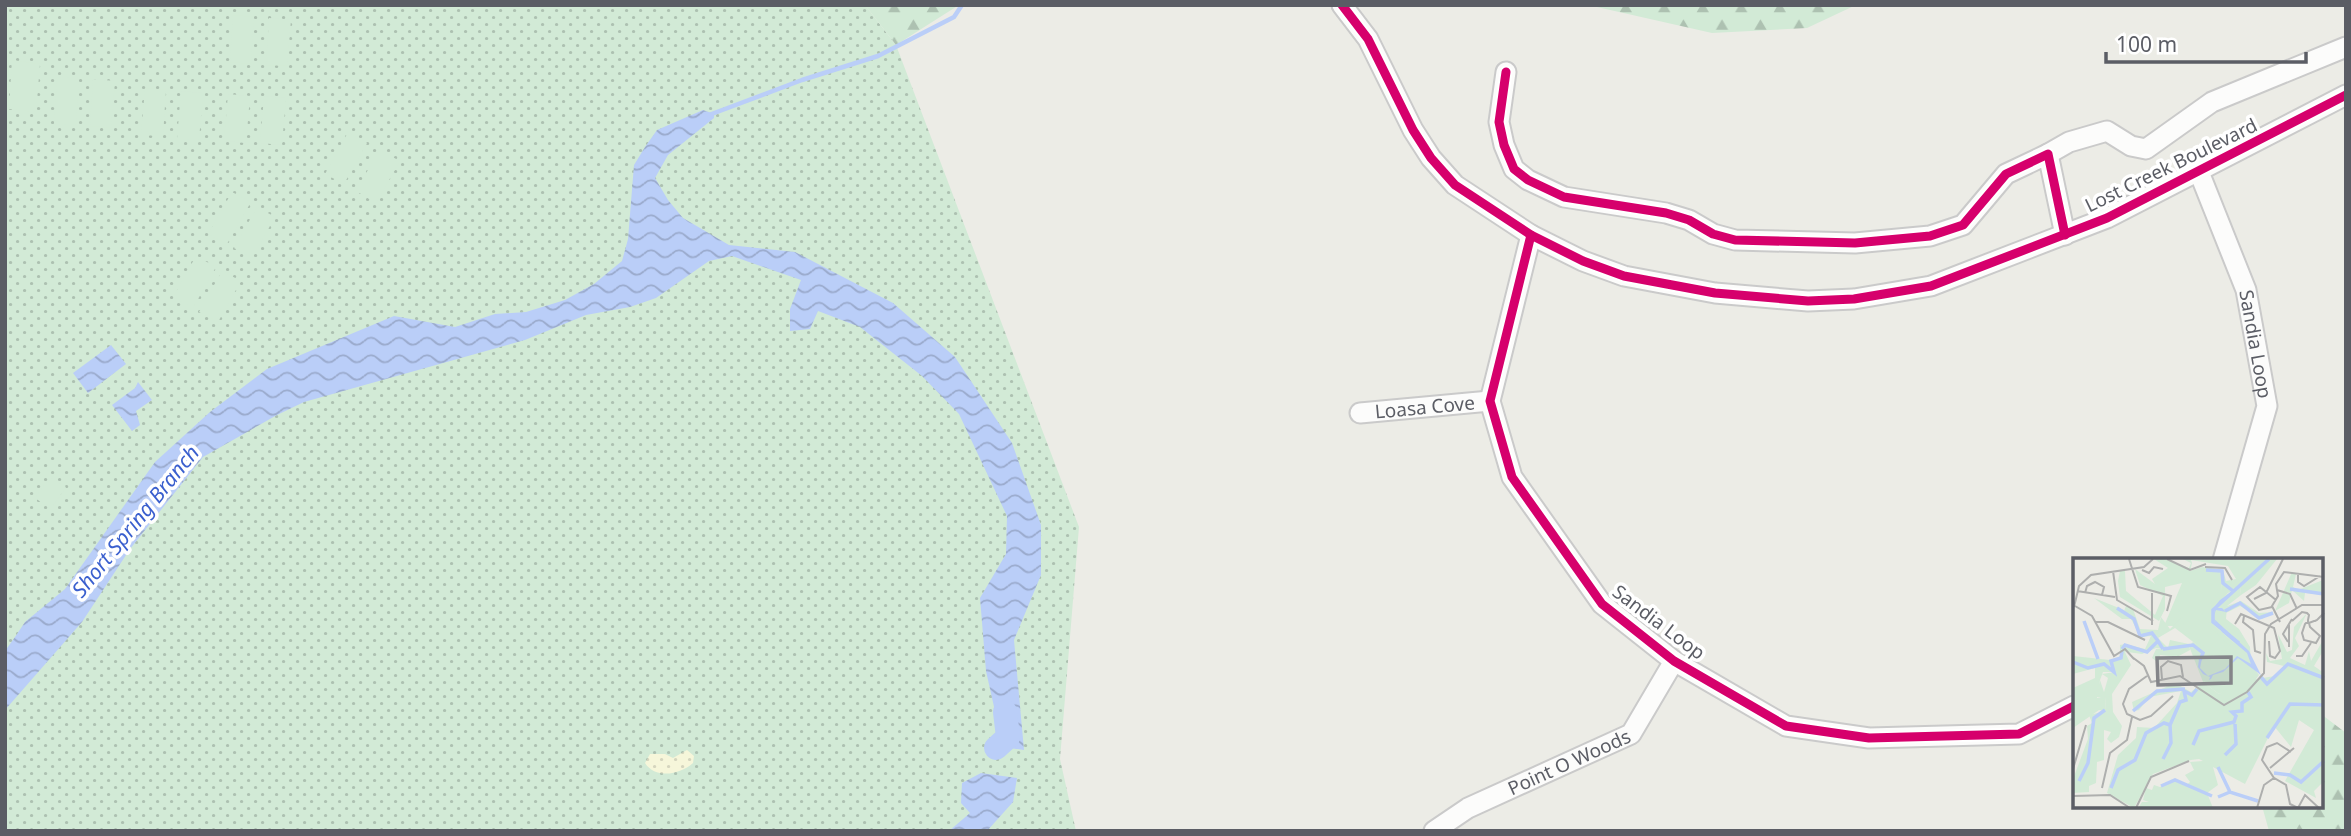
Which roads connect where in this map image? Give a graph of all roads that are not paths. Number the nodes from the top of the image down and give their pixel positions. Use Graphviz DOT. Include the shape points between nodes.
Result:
graph roads {
  1 [pos="1342,5"];
  2 [pos="2346,47"];
  3 [pos="1506,72"];
  4 [pos="2346,95"];
  5 [pos="2048,154"];
  6 [pos="2200,172"];
  7 [pos="1531,235"];
  8 [pos="2065,235"];
  9 [pos="1490,401"];
  10 [pos="1360,413"];
  11 [pos="2223,558"];
  12 [pos="1674,661"];
  13 [pos="2073,707"];
  14 [pos="1434,831"];
  1 -- 7 [label="street, Lost Creek Boulevard" via="1367,39 1431,158 1455,185"];
  2 -- 5 [label="street" via="2212,102 2146,149 2131,146 2107,131 2069,142"];
  3 -- 5 [label="street" via="1501,133 1514,169 1528,180 1564,197 1666,213 1735,240 1826,244 1930,236 1963,225 2006,174"];
  4 -- 6 [label="street, Lost Creek Boulevard"];
  5 -- 8 [label="street"];
  6 -- 8 [label="street, Lost Creek Boulevard"];
  6 -- 11 [label="street, Sandia Loop" via="2246,290 2267,406"];
  7 -- 8 [label="street, Lost Creek Boulevard" via="1624,276 1714,293 1808,301 1854,299 1931,286"];
  7 -- 9 [label="street"];
  9 -- 10 [label="street, Loasa Cove"];
  9 -- 12 [label="street, Sandia Loop" via="1512,477 1596,596"];
  12 -- 13 [label="street, Sandia Loop" via="1786,726 1869,738 2019,734"];
  12 -- 14 [label="street, Point O Woods" via="1631,734 1468,808"];
}
